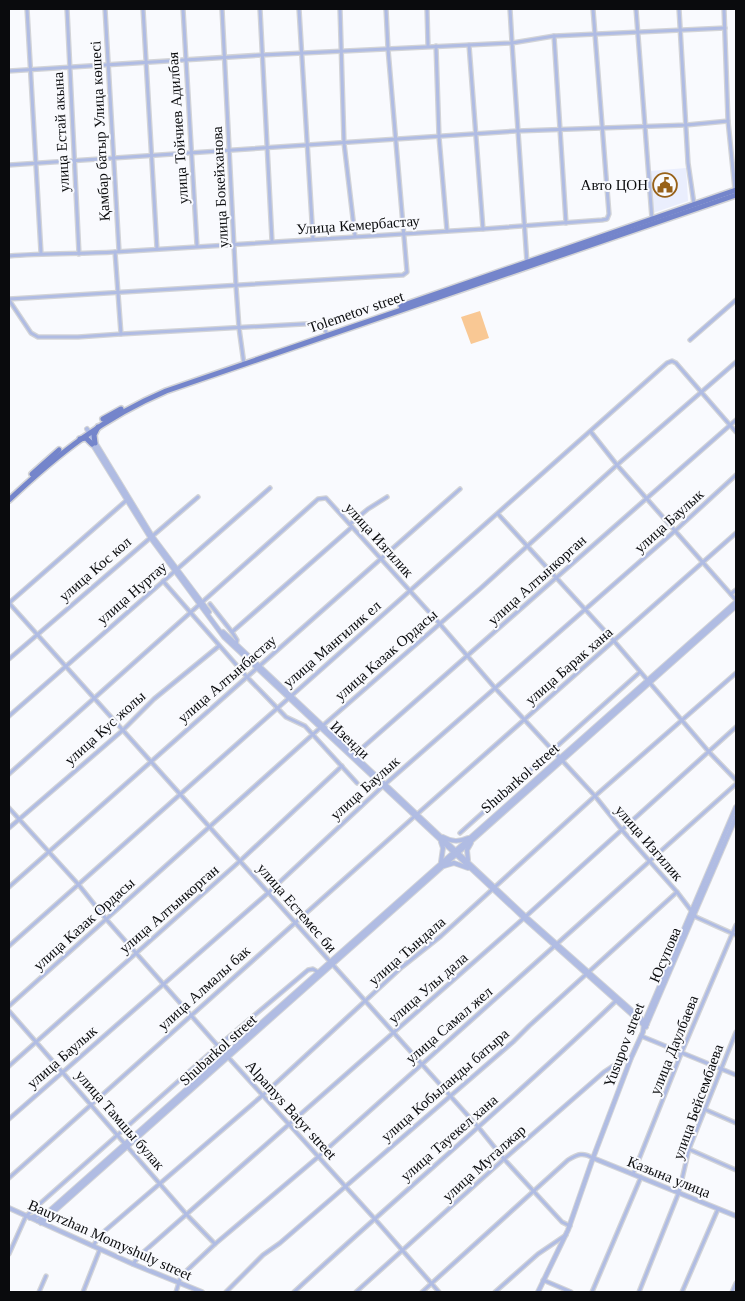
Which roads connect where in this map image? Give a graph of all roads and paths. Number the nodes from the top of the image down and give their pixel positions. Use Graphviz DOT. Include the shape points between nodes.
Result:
graph roads {
  1 [pos="28,9"];
  2 [pos="67,9"];
  3 [pos="105,9"];
  4 [pos="143,9"];
  5 [pos="183,9"];
  6 [pos="222,9"];
  7 [pos="260,9"];
  8 [pos="299,9"];
  9 [pos="340,9"];
  10 [pos="386,9"];
  11 [pos="426,9"];
  12 [pos="510,9"];
  13 [pos="593,9"];
  14 [pos="636,9"];
  15 [pos="679,9"];
  16 [pos="724,9"];
  17 [pos="725,28"];
  18 [pos="680,30"];
  19 [pos="638,32"];
  20 [pos="594,34"];
  21 [pos="554,36"];
  22 [pos="512,43"];
  23 [pos="468,45"];
  24 [pos="428,46"];
  25 [pos="436,46"];
  26 [pos="388,49"];
  27 [pos="342,51"];
  28 [pos="302,54"];
  29 [pos="262,55"];
  30 [pos="225,58"];
  31 [pos="186,60"];
  32 [pos="147,62"];
  33 [pos="108,64"];
  34 [pos="69,67"];
  35 [pos="30,69"];
  36 [pos="9,71"];
  37 [pos="728,121"];
  38 [pos="686,124"];
  39 [pos="645,125"];
  40 [pos="603,126"];
  41 [pos="561,129"];
  42 [pos="517,131"];
  43 [pos="475,135"];
  44 [pos="439,137"];
  45 [pos="397,140"];
  46 [pos="344,142"];
  47 [pos="306,145"];
  48 [pos="267,148"];
  49 [pos="230,151"];
  50 [pos="191,154"];
  51 [pos="152,156"];
  52 [pos="113,158"];
  53 [pos="74,161"];
  54 [pos="36,163"];
  55 [pos="9,165"];
  56 [pos="736,192"];
  57 [pos="694,204"];
  58 [pos="652,219"];
  59 [pos="566,223"];
  60 [pos="524,227"];
  61 [pos="643,227"];
  62 [pos="483,228"];
  63 [pos="447,231"];
  64 [pos="405,233"];
  65 [pos="355,236"];
  66 [pos="313,239"];
  67 [pos="272,241"];
  68 [pos="235,244"];
  69 [pos="197,246"];
  70 [pos="157,249"];
  71 [pos="117,252"];
  72 [pos="41,253"];
  73 [pos="79,254"];
  74 [pos="9,256"];
  75 [pos="528,264"];
  76 [pos="236,286"];
  77 [pos="118,294"];
  78 [pos="9,300"];
  79 [pos="736,300"];
  80 [pos="239,328"];
  81 [pos="326,332"];
  82 [pos="121,334"];
  83 [pos="690,340"];
  84 [pos="243,362"];
  85 [pos="736,362"];
  86 [pos="702,393"];
  87 [pos="736,420"];
  88 [pos="99,425"];
  89 [pos="730,425"];
  90 [pos="86,432"];
  91 [pos="591,432"];
  92 [pos="736,432"];
  93 [pos="75,442"];
  94 [pos="94,443"];
  95 [pos="617,465"];
  96 [pos="736,475"];
  97 [pos="270,488"];
  98 [pos="460,489"];
  99 [pos="9,495"];
  100 [pos="198,497"];
  101 [pos="387,497"];
  102 [pos="647,498"];
  103 [pos="9,500"];
  104 [pos="128,500"];
  105 [pos="498,514"];
  106 [pos="351,525"];
  107 [pos="676,530"];
  108 [pos="736,533"];
  109 [pos="151,537"];
  110 [pos="528,546"];
  111 [pos="382,558"];
  112 [pos="703,563"];
  113 [pos="175,570"];
  114 [pos="556,578"];
  115 [pos="163,580"];
  116 [pos="736,590"];
  117 [pos="410,591"];
  118 [pos="731,594"];
  119 [pos="736,601"];
  120 [pos="9,603"];
  121 [pos="200,603"];
  122 [pos="210,604"];
  123 [pos="736,606"];
  124 [pos="585,610"];
  125 [pos="190,613"];
  126 [pos="439,623"];
  127 [pos="232,632"];
  128 [pos="36,635"];
  129 [pos="614,641"];
  130 [pos="219,646"];
  131 [pos="235,646"];
  132 [pos="468,656"];
  133 [pos="9,659"];
  134 [pos="66,666"];
  135 [pos="257,667"];
  136 [pos="640,672"];
  137 [pos="736,673"];
  138 [pos="247,677"];
  139 [pos="649,681"];
  140 [pos="495,688"];
  141 [pos="289,697"];
  142 [pos="93,699"];
  143 [pos="278,708"];
  144 [pos="9,716"];
  145 [pos="525,720"];
  146 [pos="682,721"];
  147 [pos="321,727"];
  148 [pos="736,727"];
  149 [pos="123,730"];
  150 [pos="313,734"];
  151 [pos="553,751"];
  152 [pos="709,752"];
  153 [pos="353,756"];
  154 [pos="151,760"];
  155 [pos="561,760"];
  156 [pos="342,766"];
  157 [pos="9,774"];
  158 [pos="736,780"];
  159 [pos="358,783"];
  160 [pos="736,784"];
  161 [pos="384,785"];
  162 [pos="181,794"];
  163 [pos="595,796"];
  164 [pos="9,808"];
  165 [pos="736,808"];
  166 [pos="416,815"];
  167 [pos="736,817"];
  168 [pos="19,819"];
  169 [pos="210,827"];
  170 [pos="9,828"];
  171 [pos="622,830"];
  172 [pos="460,833"];
  173 [pos="439,837"];
  174 [pos="473,837"];
  175 [pos="48,851"];
  176 [pos="456,852"];
  177 [pos="240,861"];
  178 [pos="651,862"];
  179 [pos="438,867"];
  180 [pos="473,869"];
  181 [pos="78,884"];
  182 [pos="9,886"];
  183 [pos="494,888"];
  184 [pos="677,892"];
  185 [pos="268,893"];
  186 [pos="693,913"];
  187 [pos="525,918"];
  188 [pos="106,919"];
  189 [pos="295,923"];
  190 [pos="736,925"];
  191 [pos="734,934"];
  192 [pos="9,946"];
  193 [pos="556,946"];
  194 [pos="136,952"];
  195 [pos="330,963"];
  196 [pos="318,972"];
  197 [pos="587,974"];
  198 [pos="165,984"];
  199 [pos="617,1000"];
  200 [pos="366,1002"];
  201 [pos="9,1006"];
  202 [pos="9,1011"];
  203 [pos="648,1013"];
  204 [pos="192,1015"];
  205 [pos="638,1016"];
  206 [pos="645,1025"];
  207 [pos="736,1032"];
  208 [pos="394,1033"];
  209 [pos="642,1034"];
  210 [pos="37,1042"];
  211 [pos="218,1046"];
  212 [pos="681,1054"];
  213 [pos="227,1055"];
  214 [pos="631,1058"];
  215 [pos="422,1064"];
  216 [pos="9,1066"];
  217 [pos="721,1068"];
  218 [pos="62,1072"];
  219 [pos="736,1075"];
  220 [pos="263,1095"];
  221 [pos="450,1096"];
  222 [pos="90,1105"];
  223 [pos="704,1109"];
  224 [pos="9,1119"];
  225 [pos="736,1123"];
  226 [pos="290,1125"];
  227 [pos="478,1128"];
  228 [pos="118,1136"];
  229 [pos="126,1145"];
  230 [pos="684,1147"];
  231 [pos="689,1149"];
  232 [pos="318,1157"];
  233 [pos="594,1158"];
  234 [pos="504,1159"];
  235 [pos="736,1170"];
  236 [pos="633,1174"];
  237 [pos="641,1177"];
  238 [pos="9,1178"];
  239 [pos="160,1182"];
  240 [pos="345,1187"];
  241 [pos="534,1192"];
  242 [pos="679,1192"];
  243 [pos="9,1208"];
  244 [pos="718,1209"];
  245 [pos="51,1211"];
  246 [pos="187,1215"];
  247 [pos="736,1216"];
  248 [pos="28,1217"];
  249 [pos="374,1218"];
  250 [pos="39,1222"];
  251 [pos="50,1226"];
  252 [pos="570,1226"];
  253 [pos="566,1234"];
  254 [pos="215,1244"];
  255 [pos="93,1246"];
  256 [pos="100,1249"];
  257 [pos="403,1250"];
  258 [pos="9,1254"];
  259 [pos="133,1264"];
  260 [pos="46,1276"];
  261 [pos="543,1280"];
  262 [pos="180,1283"];
  263 [pos="736,1283"];
  264 [pos="431,1284"];
  265 [pos="39,1292"];
  266 [pos="83,1292"];
  267 [pos="176,1292"];
  268 [pos="202,1292"];
  269 [pos="226,1292"];
  270 [pos="294,1292"];
  271 [pos="356,1292"];
  272 [pos="422,1292"];
  273 [pos="439,1292"];
  274 [pos="495,1292"];
  275 [pos="538,1292"];
  276 [pos="570,1292"];
  277 [pos="592,1292"];
  278 [pos="639,1292"];
  279 [pos="682,1292"];
  280 [pos="732,1292"];
  1 -- 35 [label="street"];
  2 -- 34 [label="street, улица Естай акына"];
  3 -- 33 [label="street, Қамбар батыр Улица көшесі"];
  4 -- 32 [label="street"];
  5 -- 31 [label="street, улица Тойчиев Адилбая"];
  6 -- 30 [label="street, улица Бокейханова"];
  7 -- 29 [label="street"];
  8 -- 28 [label="street"];
  9 -- 27 [label="street"];
  10 -- 26 [label="street"];
  11 -- 24 [label="street"];
  12 -- 22 [label="street"];
  13 -- 20 [label="street, Улица Кемербастау"];
  14 -- 19 [label="street"];
  15 -- 18 [label="street"];
  16 -- 17 [label="street"];
  17 -- 18 [label="street"];
  17 -- 37 [label="street"];
  18 -- 19 [label="street"];
  18 -- 38 [label="street"];
  19 -- 20 [label="street"];
  19 -- 39 [label="street"];
  20 -- 21 [label="street"];
  20 -- 40 [label="street, Улица Кемербастау"];
  21 -- 22 [label="street"];
  21 -- 41 [label="street"];
  22 -- 23 [label="street"];
  22 -- 42 [label="street"];
  23 -- 25 [label="street"];
  23 -- 43 [label="street"];
  24 -- 25 [label="street"];
  24 -- 26 [label="street"];
  25 -- 44 [label="street"];
  26 -- 27 [label="street"];
  26 -- 45 [label="street"];
  27 -- 28 [label="street"];
  27 -- 46 [label="street"];
  28 -- 29 [label="street"];
  28 -- 47 [label="street"];
  29 -- 30 [label="street"];
  29 -- 48 [label="street"];
  30 -- 31 [label="street"];
  30 -- 49 [label="street, улица Бокейханова"];
  31 -- 32 [label="street"];
  31 -- 50 [label="street, улица Тойчиев Адилбая"];
  32 -- 33 [label="street"];
  32 -- 51 [label="street"];
  33 -- 34 [label="street"];
  33 -- 52 [label="street, Қамбар батыр Улица көшесі"];
  34 -- 35 [label="street"];
  34 -- 53 [label="street, улица Естай акына"];
  35 -- 36 [label="street"];
  35 -- 54 [label="street"];
  37 -- 38 [label="street"];
  37 -- 56 [label="street"];
  38 -- 39 [label="street"];
  38 -- 57 [label="street"];
  39 -- 40 [label="street"];
  39 -- 58 [label="street"];
  40 -- 41 [label="street"];
  40 -- 59 [label="street, Улица Кемербастау" via="608,214 602,220"];
  41 -- 42 [label="street"];
  41 -- 59 [label="street"];
  42 -- 43 [label="street"];
  42 -- 60 [label="street"];
  43 -- 44 [label="street"];
  43 -- 62 [label="street"];
  44 -- 45 [label="street"];
  44 -- 63 [label="street"];
  45 -- 46 [label="street"];
  45 -- 64 [label="street"];
  46 -- 47 [label="street"];
  46 -- 65 [label="street"];
  47 -- 48 [label="street"];
  47 -- 66 [label="street"];
  48 -- 49 [label="street"];
  48 -- 67 [label="street"];
  49 -- 50 [label="street"];
  49 -- 68 [label="street, улица Бокейханова"];
  50 -- 51 [label="street"];
  50 -- 69 [label="street, улица Тойчиев Адилбая"];
  51 -- 52 [label="street"];
  51 -- 70 [label="street"];
  52 -- 53 [label="street"];
  52 -- 71 [label="street, Қамбар батыр Улица көшесі"];
  53 -- 54 [label="street"];
  53 -- 73 [label="street, улица Естай акына"];
  54 -- 55 [label="street"];
  54 -- 72 [label="street"];
  56 -- 57 [label="main road, Tolemetov street"];
  56 -- 61 [label="main road, Tolemetov street"];
  57 -- 58 [label="main road, Tolemetov street"];
  58 -- 61 [label="main road"];
  58 -- 75 [label="main road, Tolemetov street"];
  59 -- 60 [label="street, Улица Кемербастау"];
  60 -- 62 [label="street, Улица Кемербастау"];
  60 -- 75 [label="street"];
  61 -- 75 [label="main road, Tolemetov street"];
  62 -- 63 [label="street, Улица Кемербастау"];
  63 -- 64 [label="street, Улица Кемербастау"];
  64 -- 65 [label="street, Улица Кемербастау"];
  64 -- 76 [label="street" via="407,272 403,275"];
  65 -- 66 [label="street, Улица Кемербастау"];
  66 -- 67 [label="street, Улица Кемербастау"];
  67 -- 68 [label="street, Улица Кемербастау"];
  68 -- 69 [label="street, Улица Кемербастау"];
  68 -- 76 [label="street, улица Бокейханова"];
  69 -- 70 [label="street, Улица Кемербастау"];
  70 -- 71 [label="street, Улица Кемербастау"];
  71 -- 73 [label="street, Улица Кемербастау"];
  71 -- 77 [label="street, Қамбар батыр Улица көшесі"];
  72 -- 73 [label="street, Улица Кемербастау"];
  72 -- 74 [label="street, Улица Кемербастау"];
  75 -- 81 [label="main road, Tolemetov street"];
  75 -- 84 [label="main road, Tolemetov street"];
  76 -- 77 [label="street"];
  76 -- 80 [label="street, улица Бокейханова"];
  77 -- 78 [label="street"];
  77 -- 82 [label="street, Қамбар батыр Улица көшесі"];
  78 -- 82 [label="street" via="31,333 38,337"];
  79 -- 83 [label="street"];
  80 -- 81 [label="street" via="322,323"];
  80 -- 82 [label="street"];
  80 -- 84 [label="street, улица Бокейханова"];
  81 -- 84 [label="main road, Tolemetov street"];
  84 -- 88 [label="main road, Tolemetov street" via="160,394"];
  84 -- 90 [label="main road, Tolemetov street" via="152,393 112,413"];
  85 -- 86 [label="street, улица Казак Ордасы"];
  86 -- 89 [label="street"];
  86 -- 91 [label="street, улица Мангилик ел" via="672,361"];
  86 -- 95 [label="street, улица Казак Ордасы"];
  87 -- 89 [label="street, улица Алтынкорган"];
  88 -- 90 [label="main road, Tolemetov street"];
  88 -- 94 [label="main road"];
  89 -- 92 [label="street"];
  89 -- 102 [label="street, улица Алтынкорган"];
  90 -- 93 [label="main road, Tolemetov street"];
  90 -- 94 [label="street, Изенди"];
  90 -- 99 [label="main road, Tolemetov street" via="60,449"];
  91 -- 95 [label="street"];
  91 -- 105 [label="street, улица Мангилик ел"];
  93 -- 94 [label="main road" via="83,438"];
  93 -- 103 [label="main road, Tolemetov street"];
  94 -- 104 [label="street, Изенди"];
  95 -- 102 [label="street"];
  95 -- 110 [label="street, улица Казак Ордасы"];
  96 -- 107 [label="street, улица Баулык"];
  97 -- 113 [label="street, улица Нуртау"];
  98 -- 111 [label="street, улица Алтынбастау"];
  100 -- 109 [label="street, улица Кос кол"];
  101 -- 106 [label="street"];
  102 -- 107 [label="street"];
  102 -- 114 [label="street, улица Алтынкорган"];
  104 -- 109 [label="street, Изенди"];
  104 -- 120 [label="street"];
  105 -- 110 [label="street"];
  105 -- 117 [label="street, улица Мангилик ел"];
  106 -- 111 [label="street, улица Изгилик"];
  106 -- 121 [label="street, улица Изгилик" via="326,498 318,499"];
  106 -- 127 [label="street"];
  107 -- 112 [label="street"];
  107 -- 124 [label="street, улица Баулык"];
  108 -- 112 [label="street, улица Барак хана"];
  109 -- 113 [label="street, Изенди"];
  109 -- 128 [label="street, улица Кос кол"];
  110 -- 114 [label="street"];
  110 -- 126 [label="street, улица Казак Ордасы"];
  111 -- 117 [label="street, улица Изгилик"];
  111 -- 135 [label="street, улица Алтынбастау"];
  112 -- 118 [label="street"];
  112 -- 129 [label="street, улица Барак хана"];
  113 -- 115 [label="street, улица Нуртау"];
  113 -- 121 [label="street, Изенди"];
  114 -- 124 [label="street"];
  114 -- 132 [label="street, улица Алтынкорган"];
  115 -- 125 [label="street"];
  115 -- 134 [label="street, улица Нуртау"];
  116 -- 118 [label="street"];
  117 -- 126 [label="street, улица Изгилик"];
  117 -- 141 [label="street, улица Мангилик ел"];
  118 -- 119 [label="street"];
  119 -- 139 [label="street, Shubarkol street"];
  120 -- 128 [label="street, улица Естемес би"];
  121 -- 125 [label="street, улица Изгилик"];
  121 -- 131 [label="street, Изенди"];
  122 -- 127 [label="street"];
  123 -- 139 [label="street"];
  124 -- 129 [label="street"];
  124 -- 140 [label="street, улица Баулык"];
  125 -- 130 [label="street"];
  125 -- 142 [label="street, улица Изгилик"];
  126 -- 132 [label="street, улица Изгилик"];
  126 -- 147 [label="street, улица Казак Ордасы"];
  127 -- 131 [label="street" via="237,640"];
  128 -- 133 [label="street, улица Кос кол"];
  128 -- 134 [label="street, улица Естемес би"];
  129 -- 136 [label="street"];
  129 -- 145 [label="street, улица Барак хана"];
  130 -- 138 [label="street"];
  130 -- 149 [label="street, улица Кус жолы" via="154,699"];
  131 -- 135 [label="street, Изенди"];
  132 -- 140 [label="street, улица Изгилик"];
  132 -- 153 [label="street, улица Алтынкорган"];
  134 -- 142 [label="street, улица Естемес би"];
  134 -- 144 [label="street, улица Нуртау"];
  135 -- 138 [label="street, улица Алтынбастау"];
  135 -- 141 [label="street, Изенди"];
  136 -- 139 [label="street"];
  136 -- 151 [label="street"];
  137 -- 146 [label="street, улица Тындала"];
  138 -- 143 [label="street"];
  138 -- 154 [label="street, улица Алтынбастау"];
  139 -- 146 [label="street"];
  139 -- 155 [label="street, Shubarkol street"];
  140 -- 145 [label="street, улица Изгилик"];
  140 -- 161 [label="street, улица Баулык"];
  141 -- 143 [label="street, улица Мангилик ел"];
  141 -- 147 [label="street, Изенди"];
  142 -- 149 [label="street, улица Естемес би"];
  142 -- 157 [label="street, улица Изгилик"];
  143 -- 150 [label="street" via="291,721 301,723"];
  143 -- 162 [label="street, улица Мангилик ел"];
  145 -- 151 [label="street, улица Изгилик"];
  145 -- 166 [label="street, улица Барак хана"];
  146 -- 152 [label="street"];
  146 -- 163 [label="street, улица Тындала"];
  147 -- 150 [label="street, улица Казак Ордасы"];
  147 -- 153 [label="street, Изенди"];
  148 -- 152 [label="street, улица Улы дала"];
  149 -- 154 [label="street, улица Естемес би"];
  149 -- 168 [label="street, улица Кус жолы"];
  150 -- 156 [label="street"];
  150 -- 169 [label="street, улица Казак Ордасы"];
  151 -- 155 [label="street, улица Изгилик"];
  151 -- 172 [label="street"];
  152 -- 158 [label="street"];
  152 -- 171 [label="street, улица Улы дала"];
  153 -- 161 [label="street, Изенди"];
  154 -- 162 [label="street, улица Естемес би"];
  154 -- 175 [label="street, улица Алтынбастау"];
  155 -- 163 [label="street, улица Изгилик"];
  155 -- 174 [label="street, Shubarkol street"];
  156 -- 159 [label="street"];
  156 -- 177 [label="street, улица Алтынкорган"];
  160 -- 178 [label="street, улица Самал жел"];
  161 -- 166 [label="street, Изенди"];
  161 -- 185 [label="street, улица Баулык"];
  162 -- 169 [label="street, улица Естемес би"];
  162 -- 181 [label="street, улица Мангилик ел"];
  163 -- 171 [label="street, улица Изгилик"];
  163 -- 183 [label="street, улица Тындала"];
  164 -- 168 [label="street, Alpamys Batyr street"];
  165 -- 186 [label="street, Yusupov street"];
  166 -- 173 [label="street, Изенди"];
  166 -- 189 [label="street, улица Алмалы бак"];
  167 -- 186 [label="street, Yusupov street"];
  168 -- 170 [label="street, улица Кус жолы"];
  168 -- 175 [label="street, Alpamys Batyr street"];
  169 -- 177 [label="street, улица Естемес би"];
  169 -- 188 [label="street, улица Казак Ордасы"];
  171 -- 178 [label="street, улица Изгилик"];
  171 -- 187 [label="street, улица Улы дала"];
  173 -- 174 [label="street" via="460,841"];
  173 -- 176 [label="street, Изенди"];
  173 -- 179 [label="street" via="443,854"];
  174 -- 176 [label="street, Shubarkol street"];
  174 -- 180 [label="street" via="466,854"];
  175 -- 181 [label="street, Alpamys Batyr street"];
  175 -- 182 [label="street, улица Алтынбастау"];
  176 -- 179 [label="street, Shubarkol street"];
  176 -- 180 [label="street, Изенди"];
  177 -- 185 [label="street, улица Естемес би"];
  177 -- 194 [label="street, улица Алтынкорган"];
  178 -- 184 [label="street, улица Изгилик"];
  178 -- 193 [label="street, улица Самал жел"];
  179 -- 180 [label="street" via="454,863"];
  179 -- 195 [label="street, Shubarkol street"];
  180 -- 183 [label="street, Изенди"];
  181 -- 188 [label="street, Alpamys Batyr street"];
  181 -- 192 [label="street, улица Мангилик ел"];
  183 -- 187 [label="street, Изенди"];
  183 -- 200 [label="street, улица Тындала"];
  184 -- 186 [label="street, улица Изгилик"];
  184 -- 197 [label="street, улица Кобыланды батыра"];
  185 -- 189 [label="street, улица Естемес би"];
  185 -- 198 [label="street, улица Баулык"];
  186 -- 191 [label="street" via="699,920"];
  186 -- 203 [label="street, Yusupov street"];
  186 -- 206 [label="street, Юсупова"];
  187 -- 193 [label="street, Изенди"];
  187 -- 208 [label="street, улица Улы дала"];
  188 -- 194 [label="street, Alpamys Batyr street"];
  188 -- 201 [label="street, улица Казак Ордасы"];
  189 -- 195 [label="street, улица Естемес би"];
  189 -- 204 [label="street, улица Алмалы бак"];
  190 -- 191 [label="street, улица Даулбаева"];
  191 -- 212 [label="street, улица Даулбаева"];
  193 -- 197 [label="street, Изенди"];
  193 -- 215 [label="street, улица Самал жел"];
  194 -- 198 [label="street, Alpamys Batyr street"];
  194 -- 210 [label="street, улица Алтынкорган"];
  195 -- 196 [label="street, Shubarkol street"];
  195 -- 200 [label="street, улица Естемес би"];
  195 -- 213 [label="street, Shubarkol street"];
  196 -- 211 [label="street, Shubarkol street" via="310,968"];
  196 -- 213 [label="street, Shubarkol street"];
  197 -- 199 [label="street, Изенди"];
  197 -- 221 [label="street, улица Кобыланды батыра"];
  198 -- 204 [label="street, Alpamys Batyr street"];
  198 -- 218 [label="street, улица Баулык"];
  199 -- 205 [label="street, Изенди"];
  199 -- 206 [label="street, Изенди"];
  199 -- 227 [label="street, улица Тауекел хана"];
  200 -- 208 [label="street, улица Естемес би"];
  200 -- 220 [label="street, улица Тындала"];
  202 -- 210 [label="street, улица Тамшы булак"];
  203 -- 205 [label="street"];
  203 -- 206 [label="street, Yusupov street"];
  204 -- 211 [label="street, Alpamys Batyr street"];
  204 -- 222 [label="street, улица Алмалы бак"];
  205 -- 206 [label="street, Изенди"];
  206 -- 209 [label="street, Юсупова"];
  207 -- 217 [label="street, улица Бейсембаева"];
  208 -- 215 [label="street, улица Естемес би"];
  208 -- 226 [label="street, улица Улы дала"];
  209 -- 212 [label="street"];
  209 -- 214 [label="street, Yusupov street"];
  210 -- 216 [label="street, улица Алтынкорган"];
  210 -- 218 [label="street, улица Тамшы булак"];
  211 -- 213 [label="street, Alpamys Batyr street"];
  211 -- 228 [label="street, Shubarkol street"];
  212 -- 217 [label="street"];
  212 -- 236 [label="street, улица Даулбаева"];
  213 -- 220 [label="street, Alpamys Batyr street"];
  213 -- 229 [label="street, Shubarkol street"];
  214 -- 233 [label="street, Yusupov street"];
  214 -- 234 [label="street, улица Мугалжар" via="604,1072"];
  215 -- 221 [label="street, улица Естемес би"];
  215 -- 232 [label="street, улица Самал жел"];
  217 -- 219 [label="street"];
  217 -- 223 [label="street, улица Бейсембаева"];
  218 -- 222 [label="street, улица Тамшы булак"];
  218 -- 224 [label="street, улица Баулык"];
  220 -- 226 [label="street, Alpamys Batyr street"];
  220 -- 239 [label="street, улица Тындала"];
  221 -- 227 [label="street, улица Естемес би"];
  221 -- 240 [label="street, улица Кобыланды батыра"];
  222 -- 228 [label="street, улица Тамшы булак"];
  222 -- 238 [label="street, улица Алмалы бак"];
  223 -- 225 [label="street"];
  223 -- 231 [label="street, улица Бейсембаева"];
  226 -- 232 [label="street, Alpamys Batyr street"];
  226 -- 246 [label="street, улица Улы дала"];
  227 -- 234 [label="street, улица Естемес би"];
  227 -- 249 [label="street, улица Тауекел хана"];
  228 -- 229 [label="street, улица Тамшы булак"];
  228 -- 248 [label="street, Shubarkol street"];
  229 -- 239 [label="street, улица Тамшы булак"];
  229 -- 245 [label="street, Shubarkol street"];
  230 -- 231 [label="street"];
  231 -- 235 [label="street"];
  231 -- 242 [label="street, улица Бейсембаева"];
  232 -- 240 [label="street, Alpamys Batyr street"];
  232 -- 254 [label="street, улица Самал жел"];
  233 -- 236 [label="street, Казына улица"];
  233 -- 241 [label="street" via="577,1154"];
  233 -- 252 [label="street, Yusupov street"];
  234 -- 241 [label="street, улица Естемес би"];
  234 -- 257 [label="street, улица Мугалжар"];
  236 -- 237 [label="street, Казына улица"];
  237 -- 242 [label="street, Казына улица"];
  237 -- 277 [label="street"];
  239 -- 246 [label="street, улица Тамшы булак"];
  239 -- 255 [label="street, улица Тындала" via="100,1235"];
  240 -- 249 [label="street, Alpamys Batyr street"];
  240 -- 269 [label="street, улица Кобыланды батыра" via="264,1255"];
  241 -- 252 [label="street, улица Естемес би" via="562,1222"];
  241 -- 264 [label="street"];
  242 -- 244 [label="street, Казына улица"];
  242 -- 278 [label="street, улица Бейсембаева"];
  243 -- 248 [label="street, Bauyrzhan Momyshuly street"];
  244 -- 247 [label="street, Казына улица"];
  244 -- 279 [label="street"];
  245 -- 248 [label="street"];
  245 -- 250 [label="street, Shubarkol street"];
  245 -- 251 [label="street"];
  246 -- 254 [label="street, улица Тамшы булак"];
  246 -- 259 [label="street, улица Улы дала"];
  248 -- 250 [label="street, Bauyrzhan Momyshuly street"];
  248 -- 258 [label="street"];
  249 -- 257 [label="street, Alpamys Batyr street"];
  249 -- 270 [label="street, улица Тауекел хана"];
  250 -- 251 [label="street, Bauyrzhan Momyshuly street"];
  251 -- 255 [label="street, Bauyrzhan Momyshuly street"];
  252 -- 253 [label="street, Yusupov street"];
  253 -- 261 [label="street, Yusupov street"];
  253 -- 274 [label="street"];
  254 -- 262 [label="street, улица Самал жел" via="181,1276"];
  255 -- 256 [label="street, Bauyrzhan Momyshuly street"];
  256 -- 259 [label="street, Bauyrzhan Momyshuly street"];
  256 -- 266 [label="street"];
  257 -- 264 [label="street, Alpamys Batyr street"];
  257 -- 271 [label="street, улица Мугалжар"];
  259 -- 262 [label="street, Bauyrzhan Momyshuly street"];
  260 -- 265 [label="street"];
  261 -- 275 [label="street, Yusupov street"];
  261 -- 276 [label="street"];
  262 -- 267 [label="street, улица Самал жел"];
  262 -- 268 [label="street, Bauyrzhan Momyshuly street"];
  263 -- 280 [label="street"];
  264 -- 272 [label="street"];
  264 -- 273 [label="street, Alpamys Batyr street"];
}
